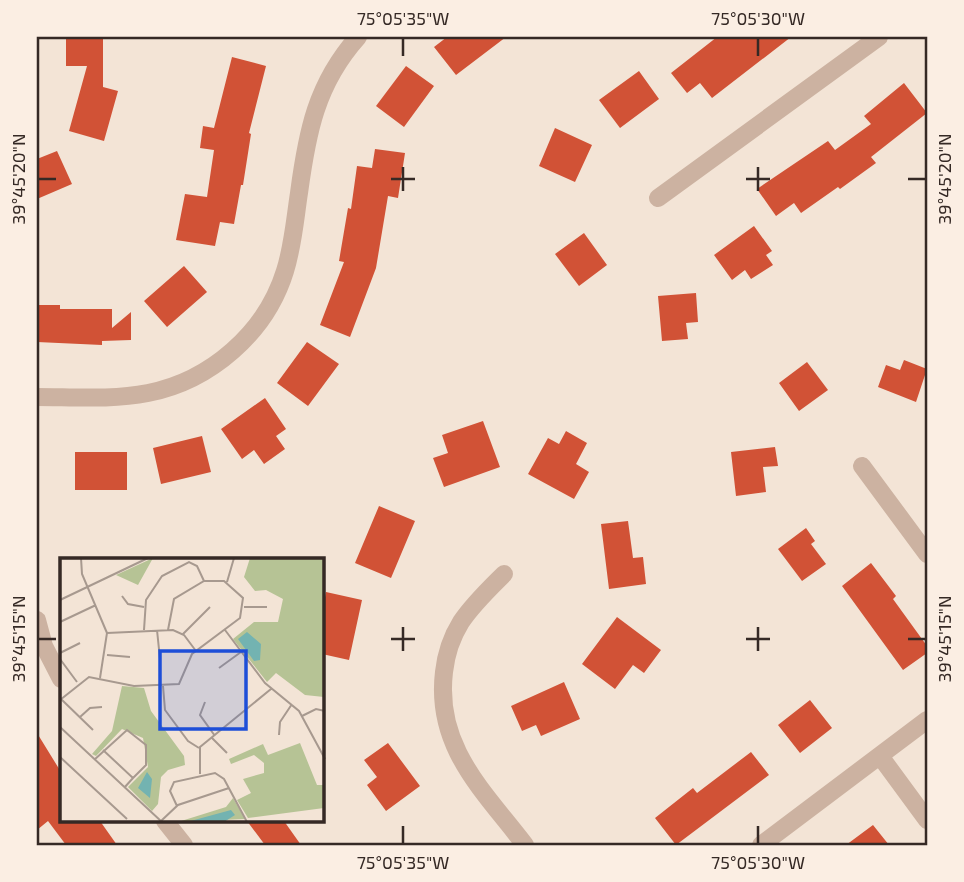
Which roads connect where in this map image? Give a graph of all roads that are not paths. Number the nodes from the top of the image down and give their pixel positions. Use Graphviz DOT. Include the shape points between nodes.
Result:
graph roads {
  1 [pos="358,37"];
  2 [pos="879,37"];
  3 [pos="658,198"];
  4 [pos="37,397"];
  5 [pos="862,466"];
  6 [pos="927,554"];
  7 [pos="504,574"];
  8 [pos="37,620"];
  9 [pos="60,677"];
  10 [pos="927,720"];
  11 [pos="880,756"];
  12 [pos="927,820"];
  13 [pos="167,822"];
  14 [pos="184,845"];
  15 [pos="525,845"];
  16 [pos="761,845"];
  1 -- 4 [label="street" via="331,74 312,118 284,274 267,310 242,342 206,371 166,389 128,396"];
  2 -- 3 [label="street"];
  5 -- 6 [label="street"];
  7 -- 15 [label="street" via="453,636 442,698 444,720 458,755"];
  8 -- 9 [label="street"];
  10 -- 11 [label="street"];
  11 -- 12 [label="street"];
  11 -- 16 [label="street"];
  13 -- 14 [label="street"];
}
